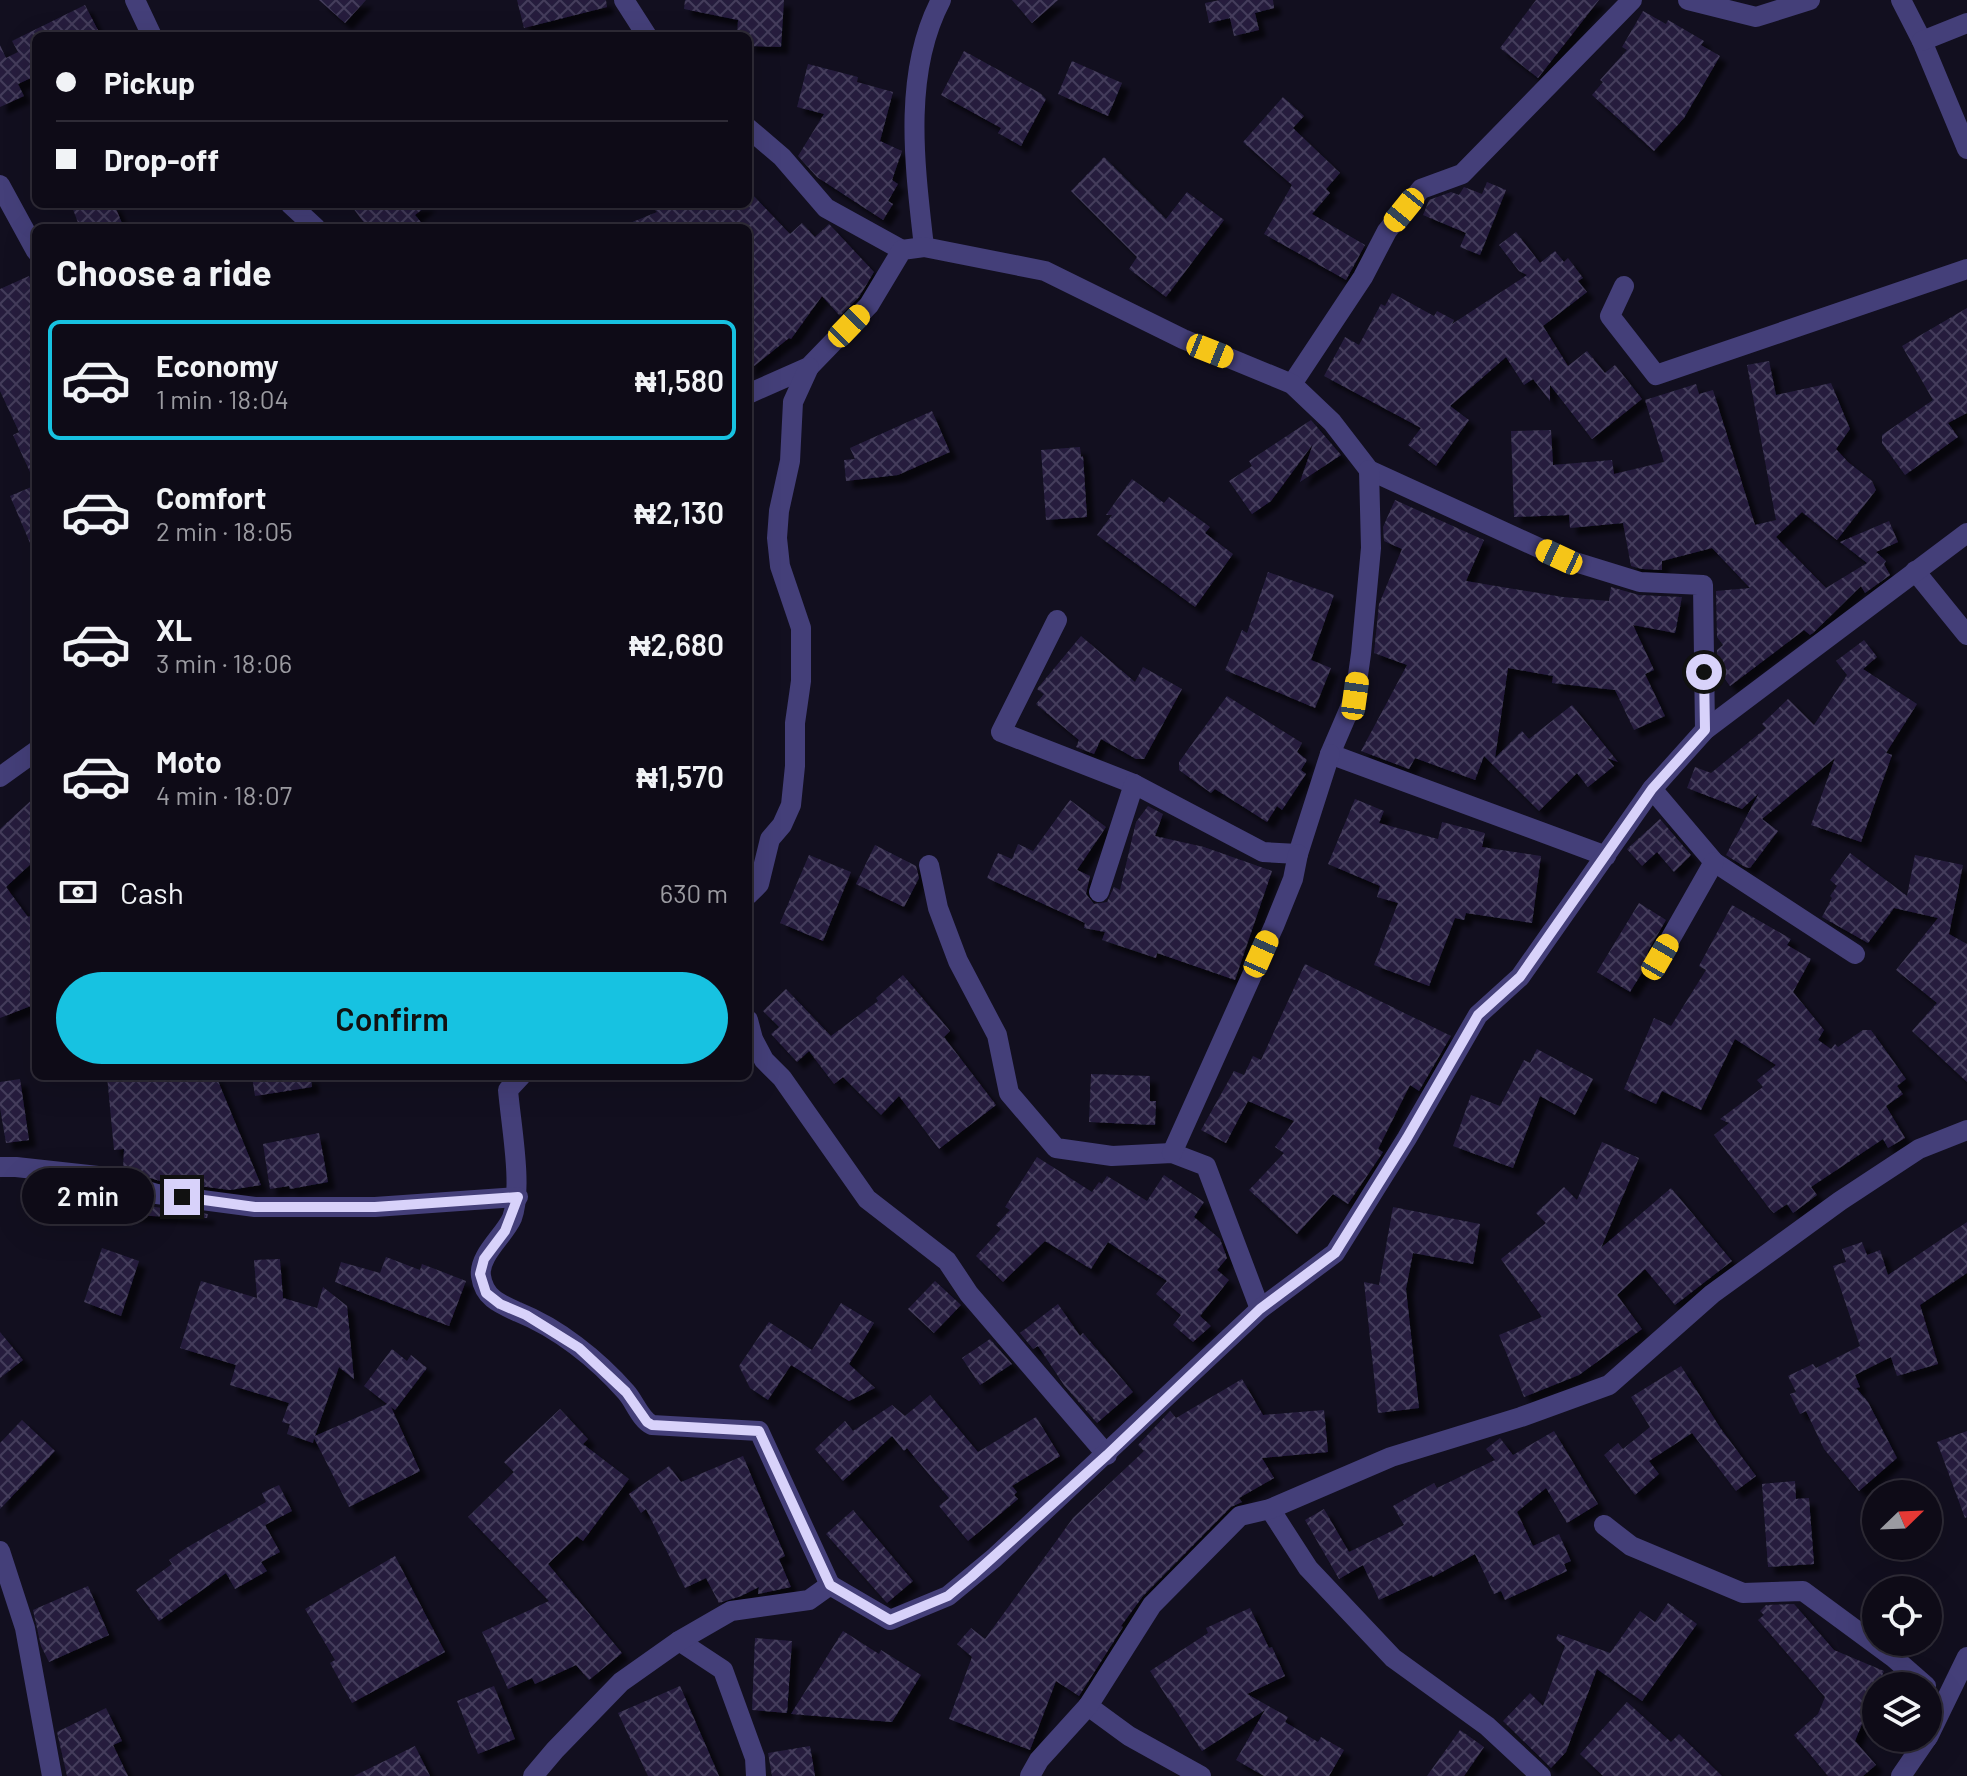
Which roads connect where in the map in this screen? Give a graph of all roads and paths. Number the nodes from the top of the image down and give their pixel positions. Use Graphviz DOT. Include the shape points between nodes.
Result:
graph roads {
  1 [pos="135,0"];
  2 [pos="624,0"];
  3 [pos="941,0"];
  4 [pos="1632,0"];
  5 [pos="1688,0"];
  6 [pos="1810,0"];
  7 [pos="1901,0"];
  8 [pos="1967,23"];
  9 [pos="150,32"];
  10 [pos="644,32"];
  11 [pos="1922,41"];
  12 [pos="752,131"];
  13 [pos="1967,149"];
  14 [pos="0,185"];
  15 [pos="294,208"];
  16 [pos="312,224"];
  17 [pos="32,244"];
  18 [pos="924,247"];
  19 [pos="902,250"];
  20 [pos="1967,269"];
  21 [pos="1624,286"];
  22 [pos="809,367"];
  23 [pos="1292,384"];
  24 [pos="752,392"];
  25 [pos="1369,470"];
  26 [pos="1967,533"];
  27 [pos="1915,571"];
  28 [pos="1057,620"];
  29 [pos="1967,635"];
  30 [pos="1705,730"];
  31 [pos="32,754"];
  32 [pos="1330,754"];
  33 [pos="0,777"];
  34 [pos="1134,784"];
  35 [pos="1652,789"];
  36 [pos="1298,854"];
  37 [pos="1606,856"];
  38 [pos="1714,862"];
  39 [pos="929,865"];
  40 [pos="752,891"];
  41 [pos="1099,892"];
  42 [pos="1855,954"];
  43 [pos="1660,957"];
  44 [pos="752,1035"];
  45 [pos="517,1080"];
  46 [pos="1967,1130"];
  47 [pos="1172,1153"];
  48 [pos="0,1167"];
  49 [pos="518,1197"];
  50 [pos="1260,1309"];
  51 [pos="1107,1455"];
  52 [pos="1270,1509"];
  53 [pos="1604,1525"];
  54 [pos="0,1551"];
  55 [pos="830,1585"];
  56 [pos="679,1641"];
  57 [pos="1967,1657"];
  58 [pos="1910,1672"];
  59 [pos="1942,1700"];
  60 [pos="1946,1704"];
  61 [pos="1088,1706"];
  62 [pos="1942,1711"];
  63 [pos="1918,1752"];
  64 [pos="52,1776"];
  65 [pos="533,1776"];
  66 [pos="756,1776"];
  67 [pos="1030,1776"];
  68 [pos="1201,1776"];
  69 [pos="1541,1776"];
  70 [pos="1901,1776"];
  1 -- 9 [label="street"];
  2 -- 10 [label="street"];
  3 -- 18 [label="street" via="929,25 916,90 916,176"];
  4 -- 23 [label="street" via="1462,174 1421,189 1387,231"];
  5 -- 6 [label="street" via="1756,17"];
  7 -- 11 [label="street"];
  8 -- 11 [label="street"];
  11 -- 13 [label="street"];
  12 -- 19 [label="street" via="826,208"];
  14 -- 17 [label="street"];
  15 -- 16 [label="street"];
  18 -- 19 [label="street"];
  18 -- 23 [label="street" via="1045,271 1183,339"];
  19 -- 22 [label="street" via="869,305"];
  20 -- 21 [label="street" via="1656,375 1610,316"];
  22 -- 24 [label="street"];
  22 -- 40 [label="street" via="793,402 777,538 780,566 801,628 791,805 770,839 759,884"];
  23 -- 25 [label="street" via="1332,422"];
  25 -- 30 [label="street" via="1559,557 1640,582 1703,585"];
  25 -- 32 [label="street" via="1371,548 1361,654 1355,696"];
  26 -- 27 [label="street"];
  27 -- 29 [label="street"];
  27 -- 30 [label="street"];
  28 -- 34 [label="street" via="1001,732"];
  30 -- 35 [label="street"];
  31 -- 33 [label="street"];
  32 -- 36 [label="street"];
  32 -- 37 [label="street"];
  34 -- 36 [label="street" via="1263,852"];
  34 -- 41 [label="street"];
  35 -- 37 [label="street"];
  35 -- 38 [label="street"];
  36 -- 47 [label="street" via="1274,926"];
  37 -- 50 [label="street" via="1520,977 1478,1015 1335,1253"];
  38 -- 42 [label="street"];
  38 -- 43 [label="street"];
  39 -- 47 [label="street" via="958,961 997,1035 1009,1093 1056,1148 1112,1156"];
  44 -- 51 [label="street" via="764,1060 867,1199 947,1261 969,1294"];
  45 -- 49 [label="street" via="508,1090"];
  46 -- 52 [label="street" via="1919,1149 1840,1201 1712,1294 1609,1385 1391,1457"];
  47 -- 50 [label="street" via="1206,1166"];
  48 -- 49 [label="street" via="98,1176 157,1194 255,1207 375,1207"];
  49 -- 55 [label="street" via="505,1231 484,1259 480,1274 486,1293 579,1348 652,1425 759,1431"];
  50 -- 51 [label="street"];
  51 -- 55 [label="street" via="948,1596 890,1620"];
  52 -- 61 [label="street" via="1240,1516 1152,1605"];
  52 -- 69 [label="street" via="1308,1568 1393,1658 1487,1726"];
  53 -- 58 [label="street" via="1631,1546 1743,1593 1803,1591"];
  54 -- 64 [label="street" via="25,1628"];
  55 -- 56 [label="street" via="809,1600 731,1611"];
  56 -- 65 [label="street" via="621,1682"];
  56 -- 66 [label="street" via="723,1670 755,1758"];
  57 -- 60 [label="street"];
  59 -- 60 [label="street"];
  60 -- 62 [label="street"];
  61 -- 67 [label="street"];
  61 -- 68 [label="street"];
  63 -- 70 [label="street"];
}
